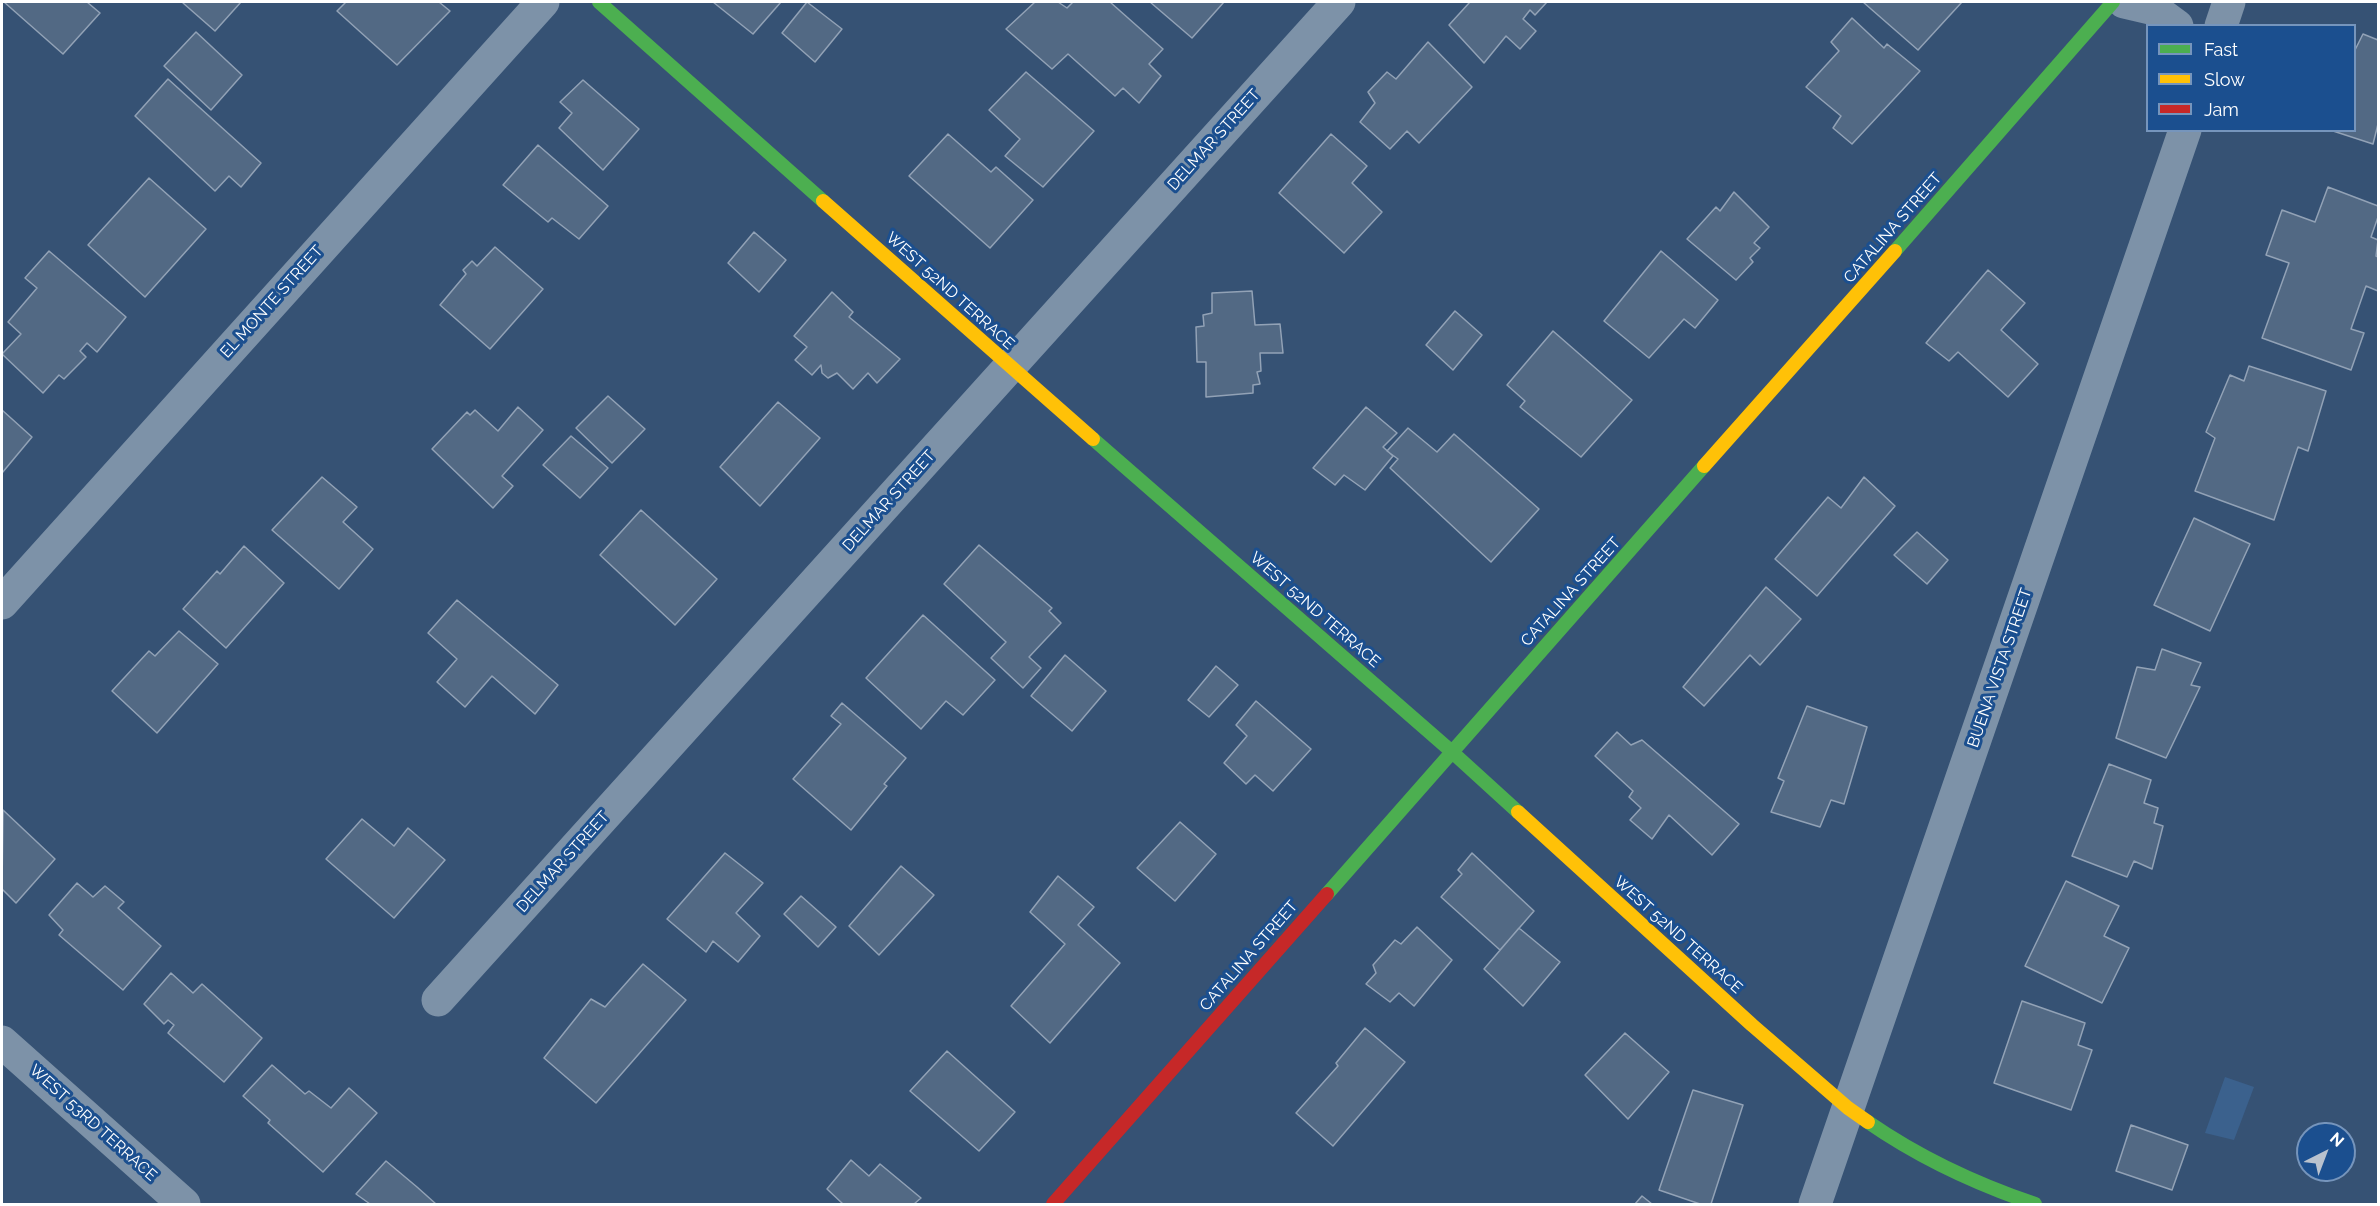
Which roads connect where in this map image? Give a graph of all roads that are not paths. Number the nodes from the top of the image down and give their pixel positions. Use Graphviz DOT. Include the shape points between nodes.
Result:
graph roads {
  1 [pos="543,2"];
  2 [pos="599,2"];
  3 [pos="1339,2"];
  4 [pos="2113,2"];
  5 [pos="2124,2"];
  6 [pos="2229,2"];
  7 [pos="2174,24"];
  8 [pos="2222,24"];
  9 [pos="2184,132"];
  10 [pos="1010,367"];
  11 [pos="2,603"];
  12 [pos="1452,751"];
  13 [pos="438,1000"];
  14 [pos="2,1042"];
  15 [pos="1848,1108"];
  16 [pos="184,1204"];
  17 [pos="1053,1204"];
  18 [pos="1815,1204"];
  19 [pos="2035,1204"];
  1 -- 11 [label="street, EL MONTE STREET"];
  2 -- 10 [label="street, WEST 52ND TERRACE"];
  3 -- 10 [label="street, DELMAR STREET"];
  4 -- 12 [label="street, CATALINA STREET"];
  5 -- 7 [label="street" via="2154,9"];
  6 -- 8 [label="street"];
  9 -- 15 [label="street, BUENA VISTA STREET"];
  10 -- 12 [label="street, WEST 52ND TERRACE"];
  10 -- 13 [label="street, DELMAR STREET"];
  12 -- 15 [label="street, WEST 52ND TERRACE"];
  12 -- 17 [label="street, CATALINA STREET"];
  14 -- 16 [label="street, WEST 53RD TERRACE"];
  15 -- 18 [label="street, BUENA VISTA STREET"];
  15 -- 19 [label="street, WEST 52ND TERRACE" via="1903,1146 1990,1189"];
}
